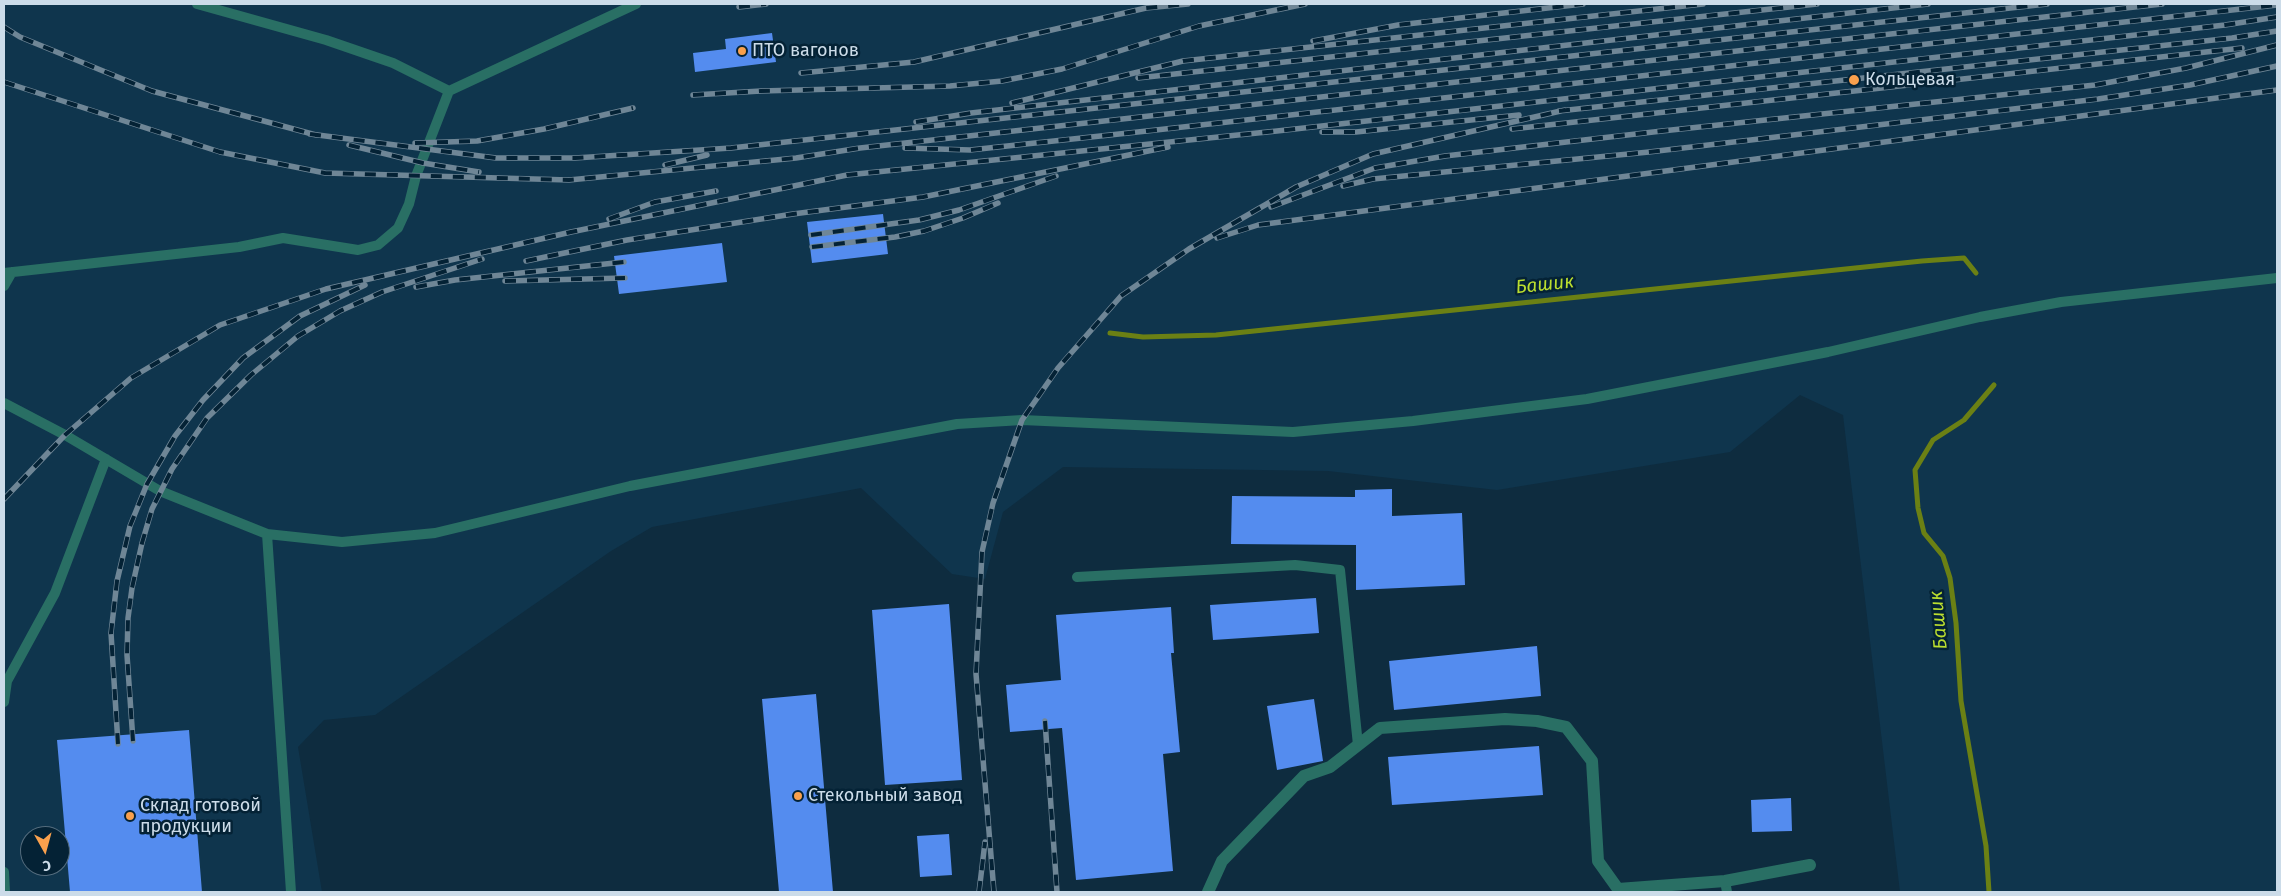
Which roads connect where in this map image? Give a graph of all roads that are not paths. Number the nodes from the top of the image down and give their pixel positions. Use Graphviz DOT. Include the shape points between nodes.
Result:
graph roads {
  1 [pos="197,4"];
  2 [pos="636,4"];
  3 [pos="449,91"];
  4 [pos="8,273"];
  5 [pos="2277,278"];
  6 [pos="4,286"];
  7 [pos="4,403"];
  8 [pos="106,460"];
  9 [pos="267,534"];
  10 [pos="1077,577"];
  11 [pos="4,702"];
  12 [pos="1358,745"];
  13 [pos="1810,865"];
  14 [pos="4,872"];
  15 [pos="1726,887"];
  16 [pos="5,892"];
  17 [pos="292,892"];
  18 [pos="1208,892"];
  1 -- 3 [label="lane" via="326,40 394,63"];
  2 -- 3 [label="lane"];
  3 -- 4 [label="lane" via="398,228 378,245 358,250 282,238 239,247"];
  4 -- 6 [label="lane"];
  5 -- 9 [label="lane" via="2061,302 1587,399 1293,432 1022,420 957,424 630,486 435,533 342,542"];
  7 -- 8 [label="lane"];
  8 -- 9 [label="lane" via="160,491"];
  8 -- 11 [label="lane" via="55,593 7,681"];
  9 -- 17 [label="lane"];
  10 -- 12 [label="lane" via="1295,565 1340,570"];
  12 -- 15 [label="street" via="1380,728 1505,719 1566,727 1592,761 1598,861 1618,889"];
  12 -- 18 [label="street" via="1330,767 1304,776 1277,801 1222,860"];
  13 -- 15 [label="street"];
  14 -- 16 [label="lane"];
}
